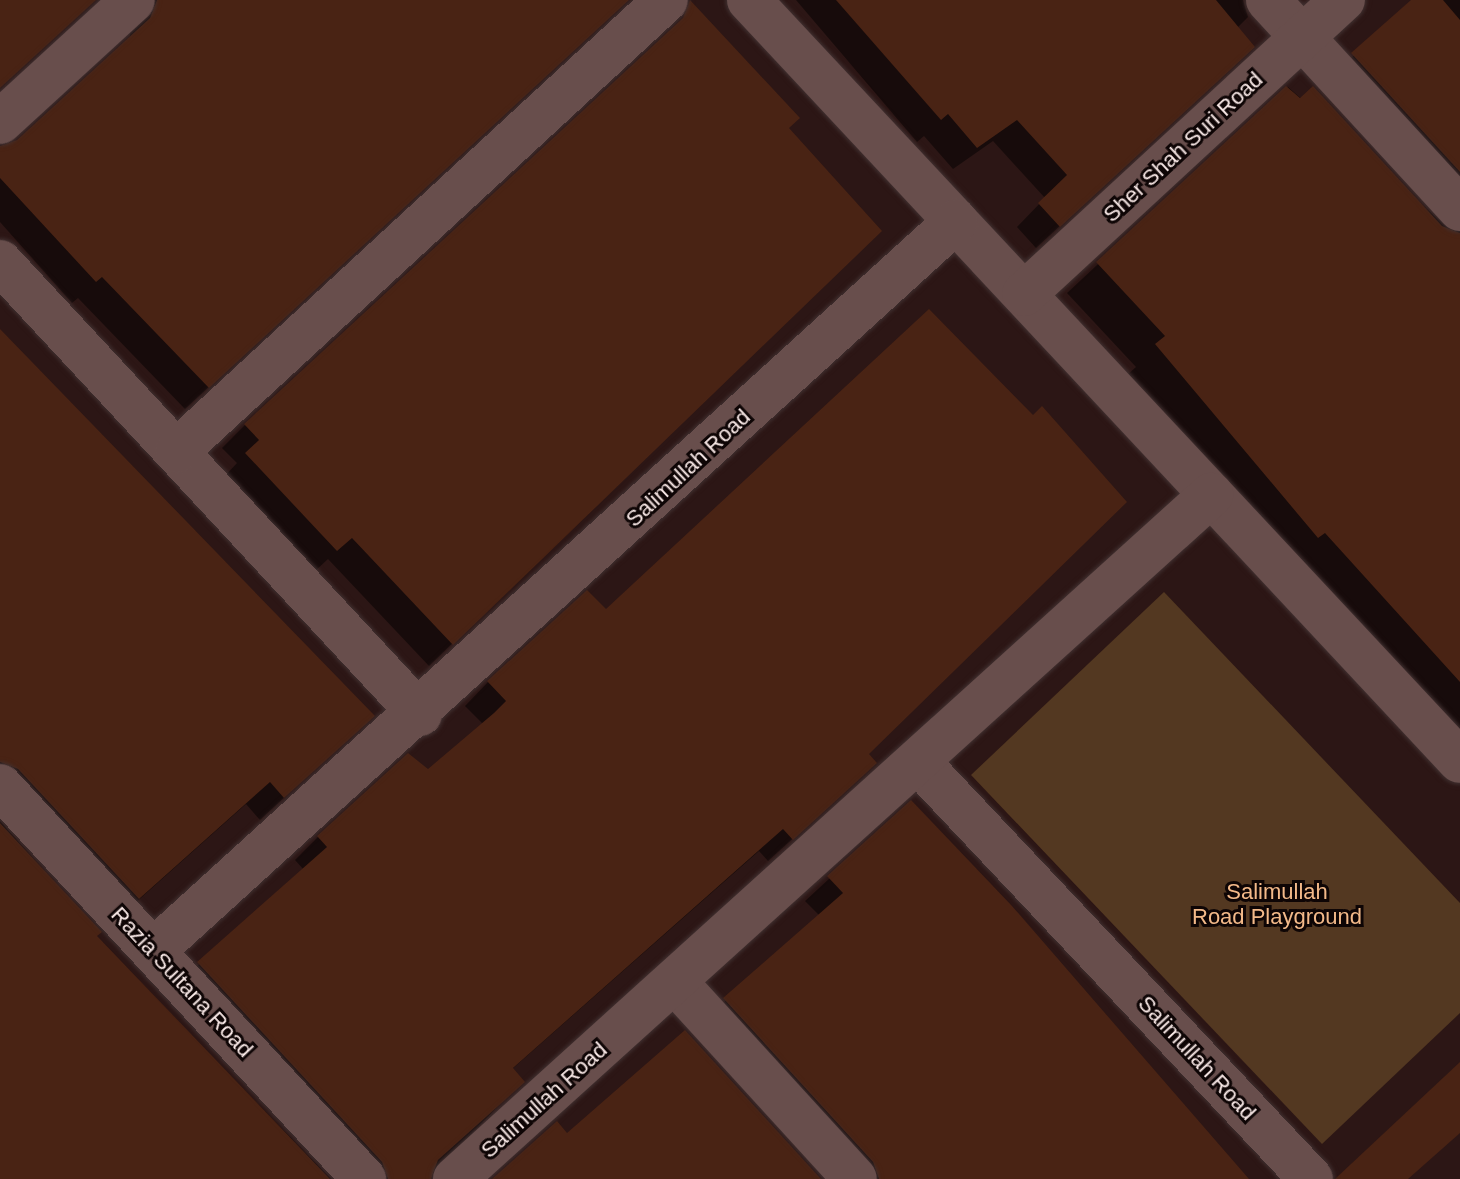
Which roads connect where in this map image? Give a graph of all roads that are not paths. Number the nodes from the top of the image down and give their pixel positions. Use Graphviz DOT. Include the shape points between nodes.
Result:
graph roads {
  1 [pos="133,0"];
  2 [pos="666,0"];
  3 [pos="749,0"];
  4 [pos="1268,0"];
  5 [pos="1343,0"];
  6 [pos="1302,37"];
  7 [pos="0,122"];
  8 [pos="1460,209"];
  9 [pos="956,221"];
  10 [pos="0,262"];
  11 [pos="1024,294"];
  12 [pos="177,451"];
  13 [pos="1211,495"];
  14 [pos="420,714"];
  15 [pos="1460,761"];
  16 [pos="918,762"];
  17 [pos="0,786"];
  18 [pos="153,951"];
  19 [pos="676,983"];
  20 [pos="364,1179"];
  21 [pos="455,1179"];
  22 [pos="855,1179"];
  23 [pos="1311,1179"];
  1 -- 7 [label="street"];
  2 -- 12 [label="street"];
  3 -- 9 [label="street"];
  4 -- 6 [label="street"];
  5 -- 6 [label="street, Sher Shah Suri Road"];
  6 -- 8 [label="street"];
  6 -- 11 [label="street, Sher Shah Suri Road"];
  9 -- 11 [label="street"];
  9 -- 14 [label="street, Salimullah Road"];
  10 -- 12 [label="street"];
  11 -- 13 [label="street"];
  12 -- 14 [label="street"];
  13 -- 15 [label="street"];
  13 -- 16 [label="street, Salimullah Road"];
  14 -- 18 [label="street, Salimullah Road"];
  16 -- 19 [label="street, Salimullah Road"];
  16 -- 23 [label="street, Salimullah Road"];
  17 -- 18 [label="street, Razia Sultana Road"];
  18 -- 20 [label="street, Razia Sultana Road"];
  19 -- 21 [label="street, Salimullah Road"];
  19 -- 22 [label="street"];
}
